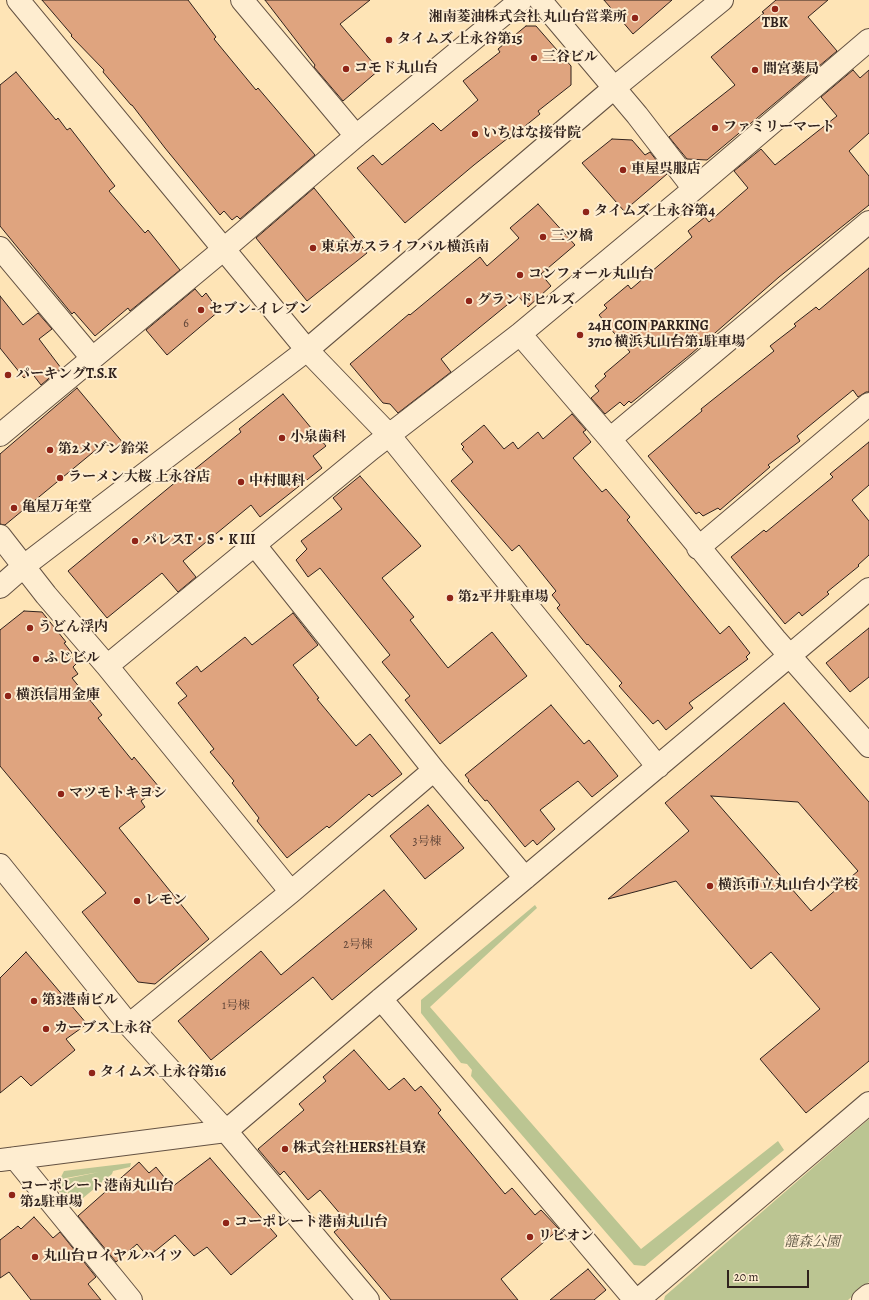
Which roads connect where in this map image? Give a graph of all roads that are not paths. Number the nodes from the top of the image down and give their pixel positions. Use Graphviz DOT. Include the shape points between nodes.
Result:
graph roads {
  1 [pos="18,0"];
  2 [pos="242,0"];
  3 [pos="521,0"];
  4 [pos="540,0"];
  5 [pos="722,0"];
  6 [pos="869,41"];
  7 [pos="614,88"];
  8 [pos="356,136"];
  9 [pos="694,189"];
  10 [pos="869,222"];
  11 [pos="0,248"];
  12 [pos="224,249"];
  13 [pos="520,334"];
  14 [pos="307,350"];
  15 [pos="92,358"];
  16 [pos="869,404"];
  17 [pos="0,434"];
  18 [pos="389,435"];
  19 [pos="610,439"];
  20 [pos="0,536"];
  21 [pos="254,544"];
  22 [pos="698,548"];
  23 [pos="24,566"];
  24 [pos="0,587"];
  25 [pos="869,589"];
  26 [pos="789,656"];
  27 [pos="107,666"];
  28 [pos="869,746"];
  29 [pos="658,767"];
  30 [pos="434,770"];
  31 [pos="0,865"];
  32 [pos="525,878"];
  33 [pos="291,892"];
  34 [pos="381,999"];
  35 [pos="129,1025"];
  36 [pos="869,1103"];
  37 [pos="226,1131"];
  38 [pos="7,1159"];
  39 [pos="869,1295"];
  40 [pos="131,1300"];
  41 [pos="368,1300"];
  42 [pos="635,1300"];
  43 [pos="638,1300"];
  44 [pos="863,1300"];
  1 -- 12 [label="street"];
  2 -- 8 [label="street"];
  3 -- 8 [label="street"];
  4 -- 7 [label="street"];
  5 -- 7 [label="street"];
  6 -- 9 [label="street"];
  7 -- 9 [label="street"];
  7 -- 14 [label="street"];
  8 -- 12 [label="street"];
  9 -- 13 [label="street"];
  10 -- 19 [label="street"];
  11 -- 15 [label="street"];
  12 -- 14 [label="street"];
  12 -- 15 [label="street"];
  13 -- 18 [label="street"];
  13 -- 19 [label="street"];
  14 -- 18 [label="street"];
  14 -- 23 [label="street"];
  15 -- 17 [label="street"];
  16 -- 22 [label="street"];
  18 -- 21 [label="street"];
  18 -- 29 [label="street"];
  19 -- 22 [label="street"];
  20 -- 23 [label="street"];
  21 -- 27 [label="street"];
  21 -- 30 [label="street"];
  22 -- 26 [label="street"];
  23 -- 24 [label="street"];
  23 -- 27 [label="street"];
  25 -- 26 [label="street"];
  26 -- 28 [label="street"];
  26 -- 29 [label="street"];
  27 -- 33 [label="street"];
  29 -- 32 [label="street"];
  30 -- 32 [label="street"];
  30 -- 33 [label="street"];
  31 -- 35 [label="street"];
  32 -- 34 [label="street"];
  33 -- 35 [label="street"];
  34 -- 37 [label="street"];
  34 -- 42 [label="street"];
  35 -- 37 [label="street"];
  36 -- 43 [label="street"];
  37 -- 38 [label="street"];
  37 -- 41 [label="street"];
  38 -- 40 [label="street"];
  39 -- 44 [label="street"];
}
